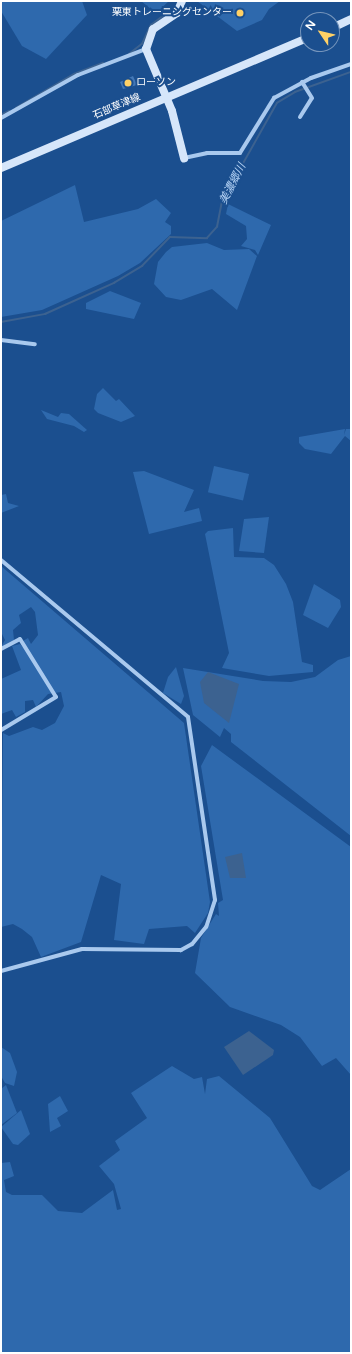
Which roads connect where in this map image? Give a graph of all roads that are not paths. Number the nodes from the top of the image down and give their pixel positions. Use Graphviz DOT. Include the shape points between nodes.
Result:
graph roads {
  1 [pos="182,1"];
  2 [pos="351,19"];
  3 [pos="340,24"];
  4 [pos="300,41"];
  5 [pos="146,49"];
  6 [pos="351,64"];
  7 [pos="302,84"];
  8 [pos="166,98"];
  9 [pos="300,117"];
  10 [pos="1,118"];
  11 [pos="240,153"];
  12 [pos="242,157"];
  13 [pos="184,158"];
  14 [pos="1,168"];
  15 [pos="1,340"];
  16 [pos="35,344"];
  17 [pos="1,560"];
  18 [pos="1,649"];
  19 [pos="1,730"];
  20 [pos="1,971"];
  1 -- 5 [label="main road" via="177,13 153,29"];
  2 -- 3 [label="main road"];
  4 -- 8 [label="main road, 石部草津線"];
  5 -- 8 [label="main road"];
  5 -- 10 [label="street" via="78,74"];
  6 -- 7 [label="street"];
  7 -- 9 [label="street" via="312,98"];
  7 -- 11 [label="street" via="274,98"];
  8 -- 13 [label="main road" via="172,111"];
  8 -- 14 [label="main road, 石部草津線"];
  11 -- 12 [label="street"];
  11 -- 13 [label="street" via="215,152"];
  15 -- 16 [label="street"];
  17 -- 20 [label="street" via="188,717 215,900 206,927 192,944 182,950 82,949"];
  18 -- 19 [label="street" via="20,639 56,697"];
}
